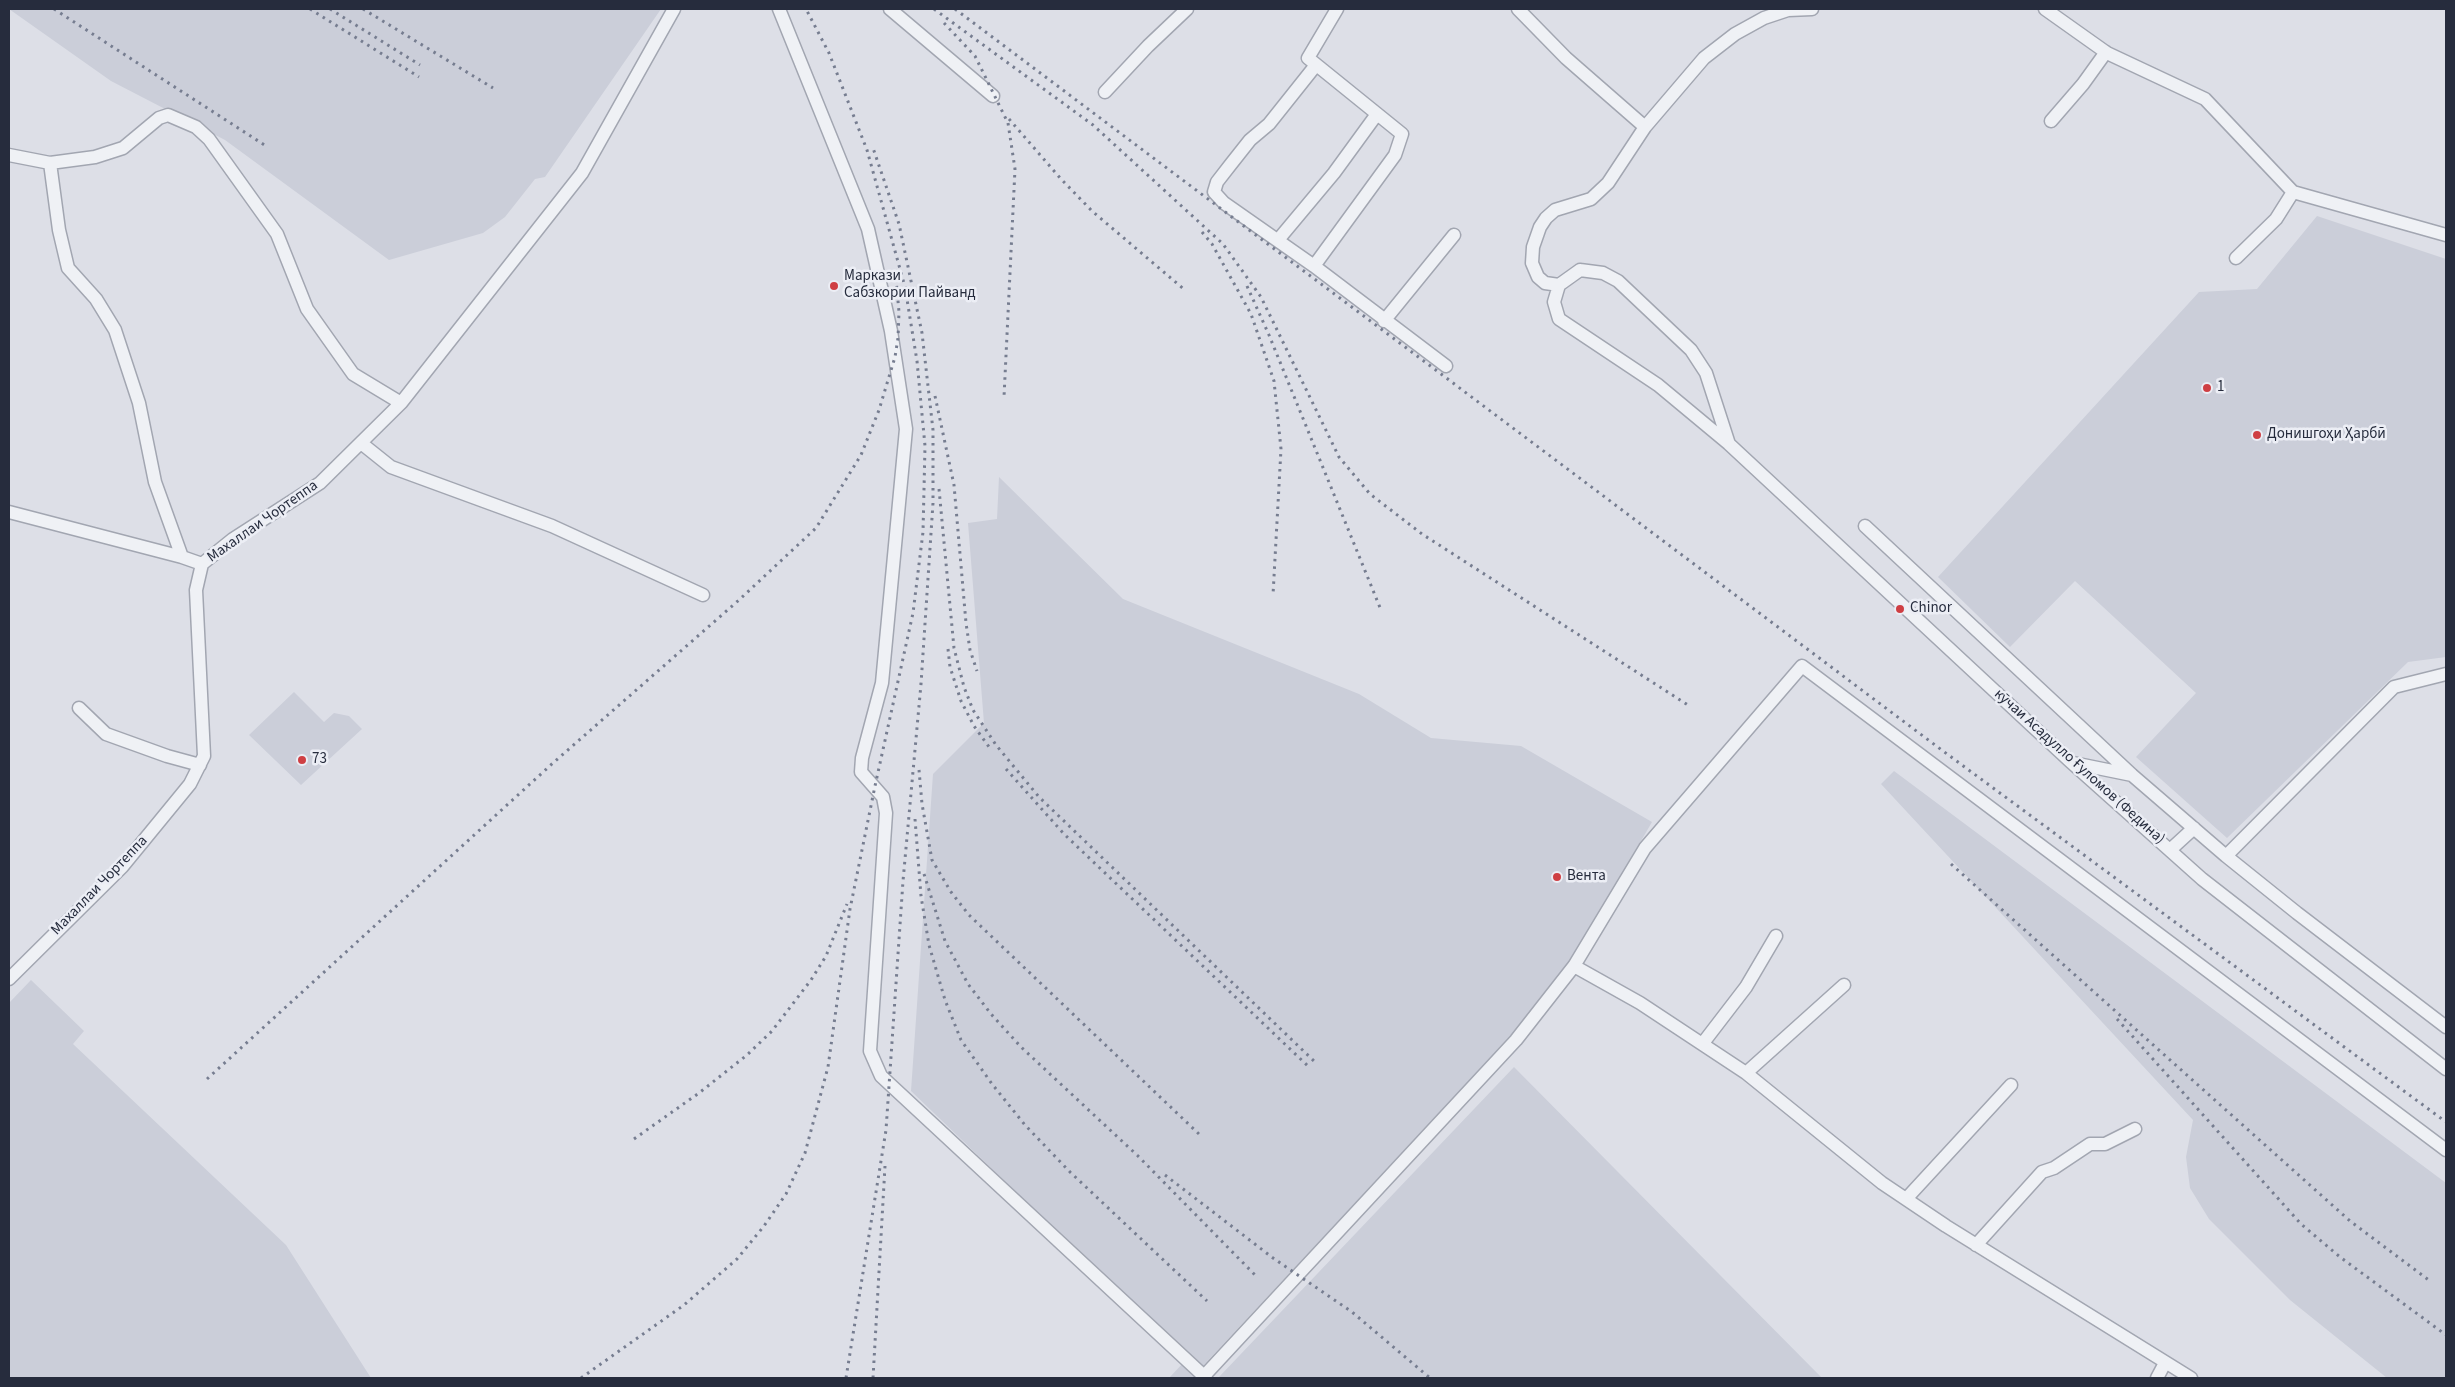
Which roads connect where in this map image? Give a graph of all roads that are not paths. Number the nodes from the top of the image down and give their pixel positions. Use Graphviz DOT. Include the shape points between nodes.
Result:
graph roads {
  1 [pos="674,9"];
  2 [pos="779,9"];
  3 [pos="890,9"];
  4 [pos="1187,9"];
  5 [pos="1337,9"];
  6 [pos="1518,9"];
  7 [pos="1812,9"];
  8 [pos="2045,9"];
  9 [pos="2106,52"];
  10 [pos="1316,65"];
  11 [pos="1105,92"];
  12 [pos="993,96"];
  13 [pos="1377,114"];
  14 [pos="2051,121"];
  15 [pos="1645,127"];
  16 [pos="9,155"];
  17 [pos="50,162"];
  18 [pos="2293,192"];
  19 [pos="1454,235"];
  20 [pos="2446,235"];
  21 [pos="1278,240"];
  22 [pos="2236,258"];
  23 [pos="1314,266"];
  24 [pos="1559,285"];
  25 [pos="1384,321"];
  26 [pos="1446,366"];
  27 [pos="401,403"];
  28 [pos="361,443"];
  29 [pos="1729,444"];
  30 [pos="9,512"];
  31 [pos="1865,526"];
  32 [pos="182,556"];
  33 [pos="202,564"];
  34 [pos="703,595"];
  35 [pos="2446,674"];
  36 [pos="79,708"];
  37 [pos="2071,762"];
  38 [pos="200,765"];
  39 [pos="2132,775"];
  40 [pos="2194,828"];
  41 [pos="2170,850"];
  42 [pos="2226,856"];
  43 [pos="1776,936"];
  44 [pos="1574,966"];
  45 [pos="9,979"];
  46 [pos="1844,984"];
  47 [pos="2446,1026"];
  48 [pos="1702,1044"];
  49 [pos="2446,1069"];
  50 [pos="1746,1073"];
  51 [pos="2011,1085"];
  52 [pos="2135,1129"];
  53 [pos="2446,1150"];
  54 [pos="1906,1199"];
  55 [pos="1976,1245"];
  56 [pos="2165,1363"];
  57 [pos="1205,1377"];
  58 [pos="2157,1378"];
  59 [pos="2191,1378"];
  1 -- 27 [label="street, Махаллаи Чортеппа" via="582,173"];
  2 -- 57 [label="street" via="868,229 891,331 906,429 882,682 861,772 883,796 886,813 870,1051 881,1076"];
  3 -- 12 [label="street"];
  4 -- 11 [label="street"];
  5 -- 10 [label="street" via="1308,58"];
  6 -- 15 [label="street" via="1566,58"];
  7 -- 15 [label="street" via="1788,10 1764,18 1735,34 1704,58"];
  8 -- 9 [label="street"];
  9 -- 14 [label="street"];
  9 -- 18 [label="street" via="2205,99"];
  10 -- 13 [label="street"];
  10 -- 21 [label="street" via="1269,124 1250,140 1217,182 1214,192 1224,203"];
  13 -- 21 [label="street" via="1334,173"];
  13 -- 23 [label="street" via="1402,134 1395,156"];
  15 -- 24 [label="street" via="1630,152 1591,199 1555,210 1540,227 1532,247 1532,263 1538,277 1545,283"];
  16 -- 17 [label="street"];
  17 -- 27 [label="street" via="96,157 123,148 159,118 168,115 196,127 209,139 277,234 307,309 353,374"];
  17 -- 32 [label="street" via="59,230 68,268 96,299 115,330 139,403 155,482"];
  18 -- 20 [label="street"];
  18 -- 22 [label="street" via="2276,219"];
  19 -- 25 [label="street"];
  21 -- 23 [label="street"];
  23 -- 25 [label="street"];
  24 -- 29 [label="street, кӯчаи Асадулло Ғуломов (Федина)" via="1554,302 1559,319 1658,385"];
  24 -- 29 [label="street, кӯчаи Асадулло Ғуломов (Федина)" via="1580,270 1603,273 1618,281 1691,350 1706,372"];
  25 -- 26 [label="street"];
  27 -- 28 [label="street, Махаллаи Чортеппа"];
  28 -- 33 [label="street, Махаллаи Чортеппа" via="320,483 233,539"];
  28 -- 34 [label="street" via="391,467 552,526"];
  29 -- 37 [label="street, кӯчаи Асадулло Ғуломов (Федина)"];
  30 -- 32 [label="street"];
  31 -- 39 [label="street"];
  32 -- 33 [label="street"];
  33 -- 38 [label="street, Махаллаи Чортеппа" via="196,590 204,756"];
  35 -- 42 [label="street" via="2394,687"];
  36 -- 38 [label="street" via="106,734"];
  37 -- 39 [label="street"];
  37 -- 41 [label="street, кӯчаи Асадулло Ғуломов (Федина)"];
  38 -- 45 [label="street, Махаллаи Чортеппа" via="173,807 122,867"];
  39 -- 40 [label="street"];
  40 -- 41 [label="street"];
  40 -- 42 [label="street"];
  41 -- 49 [label="street, кӯчаи Асадулло Ғуломов (Федина)" via="2210,885"];
  42 -- 47 [label="street"];
  43 -- 48 [label="street" via="1746,986"];
  44 -- 48 [label="street" via="1640,1003"];
  44 -- 53 [label="street" via="1645,848 1802,666"];
  44 -- 57 [label="street" via="1516,1040"];
  46 -- 50 [label="street"];
  48 -- 50 [label="street"];
  50 -- 54 [label="street"];
  51 -- 54 [label="street"];
  52 -- 55 [label="street" via="2104,1144 2090,1144 2054,1168 2042,1172"];
  54 -- 55 [label="street"];
  55 -- 56 [label="street"];
  56 -- 58 [label="street"];
  56 -- 59 [label="street"];
}
